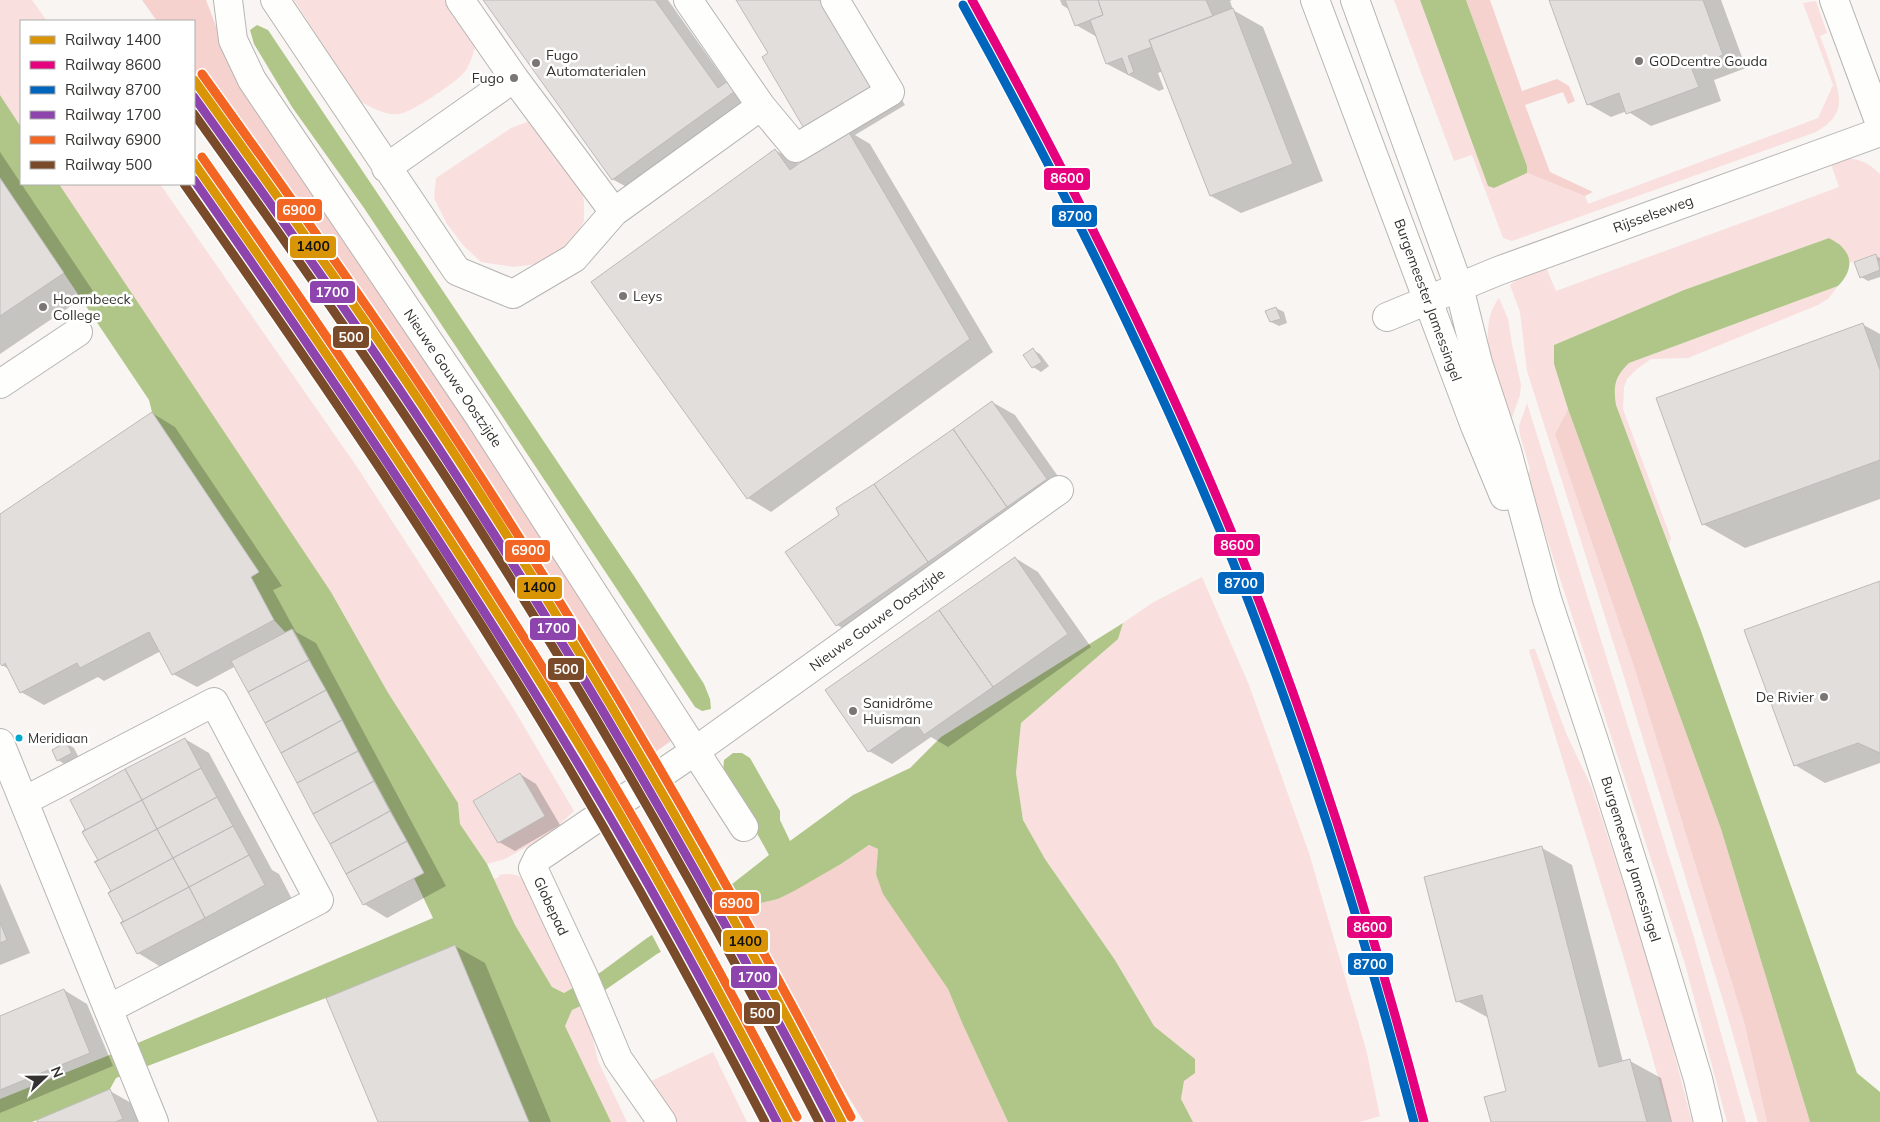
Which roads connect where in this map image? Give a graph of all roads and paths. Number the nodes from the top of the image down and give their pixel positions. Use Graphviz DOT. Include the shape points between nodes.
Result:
graph roads {
  1 [pos="228,0"];
  2 [pos="275,0"];
  3 [pos="460,0"];
  4 [pos="688,0"];
  5 [pos="835,0"];
  6 [pos="1315,0"];
  7 [pos="1355,0"];
  8 [pos="1834,0"];
  9 [pos="514,78"];
  10 [pos="1875,93"];
  11 [pos="761,106"];
  12 [pos="1880,124"];
  13 [pos="1880,132"];
  14 [pos="386,168"];
  15 [pos="614,212"];
  16 [pos="1459,287"];
  17 [pos="1428,300"];
  18 [pos="1387,317"];
  19 [pos="78,332"];
  20 [pos="0,384"];
  21 [pos="1059,490"];
  22 [pos="1547,599"];
  23 [pos="0,743"];
  24 [pos="695,751"];
  25 [pos="24,801"];
  26 [pos="744,827"];
  27 [pos="108,1010"];
  28 [pos="154,1122"];
  29 [pos="662,1122"];
  30 [pos="1708,1122"];
  1 -- 24 [label="street, Nieuwe Gouwe Oostzijde" via="232,40 252,80 479,416"];
  2 -- 14 [label="street"];
  3 -- 9 [label="street"];
  4 -- 11 [label="street"];
  5 -- 11 [label="street" via="890,92 796,148"];
  6 -- 17 [label="street, Burgemeester Jamessingel"];
  7 -- 16 [label="street, Burgemeester Jamessingel"];
  8 -- 10 [label="street"];
  9 -- 14 [label="street"];
  9 -- 15 [label="street"];
  10 -- 12 [label="street"];
  11 -- 15 [label="street"];
  13 -- 16 [label="street, Rijsselseweg"];
  14 -- 15 [label="street" via="457,271 513,294 574,258"];
  16 -- 17 [label="street, Rijsselseweg"];
  16 -- 22 [label="street, Burgemeester Jamessingel"];
  17 -- 18 [label="street, Rijsselseweg"];
  17 -- 22 [label="street, Burgemeester Jamessingel" via="1475,426"];
  19 -- 20 [label="street"];
  21 -- 24 [label="street, Nieuwe Gouwe Oostzijde"];
  22 -- 30 [label="street, Burgemeester Jamessingel" via="1640,886"];
  23 -- 25 [label="street"];
  24 -- 26 [label="street, Nieuwe Gouwe Oostzijde"];
  24 -- 29 [label="street, Globepad" via="538,858 533,868 618,1059"];
  25 -- 27 [label="street"];
  25 -- 27 [label="street" via="214,702 318,900"];
  27 -- 28 [label="street"];
}
